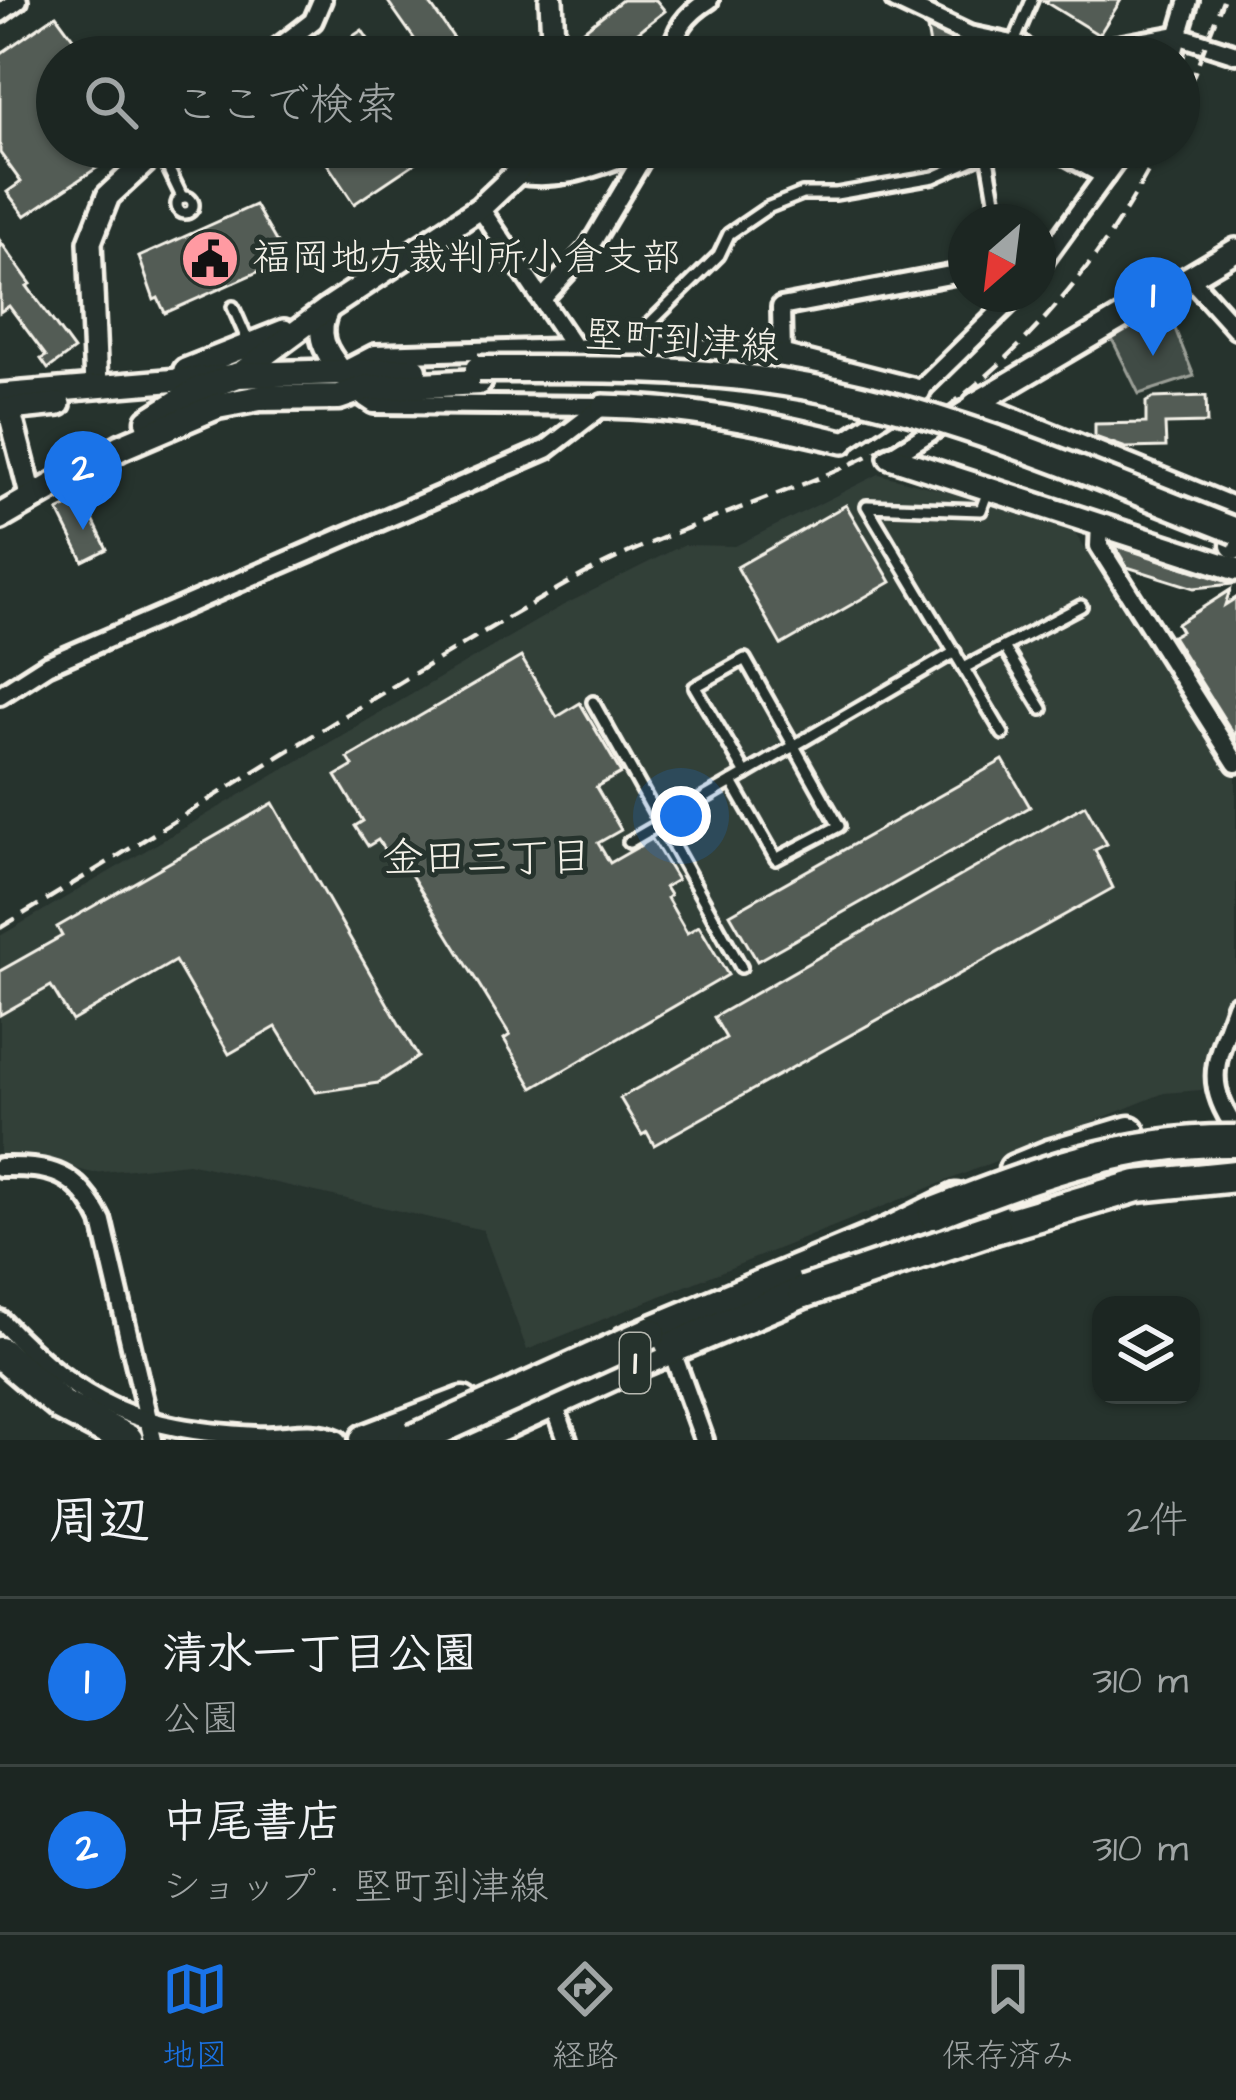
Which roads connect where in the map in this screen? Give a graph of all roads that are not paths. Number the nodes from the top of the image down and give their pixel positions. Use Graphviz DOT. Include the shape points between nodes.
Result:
graph roads {
  1 [pos="17,0"];
  2 [pos="322,0"];
  3 [pos="551,0"];
  4 [pos="710,0"];
  5 [pos="895,0"];
  6 [pos="1032,0"];
  7 [pos="1189,0"];
  8 [pos="0,13"];
  9 [pos="1177,35"];
  10 [pos="293,36"];
  11 [pos="553,36"];
  12 [pos="674,36"];
  13 [pos="972,36"];
  14 [pos="1022,36"];
  15 [pos="1172,36"];
  16 [pos="1180,36"];
  17 [pos="1200,42"];
  18 [pos="1236,54"];
  19 [pos="138,168"];
  20 [pos="169,168"];
  21 [pos="521,168"];
  22 [pos="589,168"];
  23 [pos="637,168"];
  24 [pos="951,168"];
  25 [pos="989,168"];
  26 [pos="1091,168"];
  27 [pos="1111,168"];
  28 [pos="517,174"];
  29 [pos="1106,176"];
  30 [pos="182,197"];
  31 [pos="995,204"];
  32 [pos="480,208"];
  33 [pos="1056,244"];
  34 [pos="1236,250"];
  35 [pos="948,275"];
  36 [pos="1190,277"];
  37 [pos="542,299"];
  38 [pos="233,307"];
  39 [pos="327,309"];
  40 [pos="998,312"];
  41 [pos="1236,329"];
  42 [pos="573,346"];
  43 [pos="634,346"];
  44 [pos="782,356"];
  45 [pos="341,371"];
  46 [pos="231,375"];
  47 [pos="479,376"];
  48 [pos="140,382"];
  49 [pos="96,386"];
  50 [pos="365,388"];
  51 [pos="919,391"];
  52 [pos="975,404"];
  53 [pos="3,405"];
  54 [pos="603,406"];
  55 [pos="165,413"];
  56 [pos="842,442"];
  57 [pos="890,457"];
  58 [pos="989,486"];
  59 [pos="32,499"];
  60 [pos="1236,510"];
  61 [pos="0,517"];
  62 [pos="1100,524"];
  63 [pos="1236,548"];
  64 [pos="1081,606"];
  65 [pos="1004,647"];
  66 [pos="955,652"];
  67 [pos="964,668"];
  68 [pos="0,695"];
  69 [pos="593,702"];
  70 [pos="1042,709"];
  71 [pos="1003,734"];
  72 [pos="794,746"];
  73 [pos="1236,763"];
  74 [pos="746,774"];
  75 [pos="732,782"];
  76 [pos="661,824"];
  77 [pos="629,842"];
  78 [pos="741,967"];
  79 [pos="1236,1005"];
  80 [pos="1235,1147"];
  81 [pos="0,1167"];
  82 [pos="804,1292"];
  83 [pos="0,1320"];
  84 [pos="655,1350"];
  85 [pos="0,1354"];
  86 [pos="556,1411"];
  87 [pos="143,1434"];
  88 [pos="338,1440"];
  89 [pos="366,1440"];
  90 [pos="389,1440"];
  91 [pos="415,1440"];
  92 [pos="435,1440"];
  93 [pos="469,1440"];
  94 [pos="492,1440"];
  95 [pos="567,1440"];
  96 [pos="704,1440"];
  1 -- 8 [label="street"];
  2 -- 10 [label="street" via="313,21"];
  3 -- 11 [label="street"];
  4 -- 12 [label="street"];
  5 -- 13 [label="street"];
  6 -- 14 [label="lane"];
  7 -- 9 [label="street"];
  9 -- 15 [label="street"];
  9 -- 16 [label="street"];
  17 -- 18 [label="street"];
  19 -- 49 [label="street" via="108,196 90,242"];
  20 -- 30 [label="lane"];
  21 -- 28 [label="street"];
  22 -- 28 [label="street" via="546,179"];
  23 -- 37 [label="street" via="589,248"];
  24 -- 43 [label="lane" via="802,194 767,208 729,234"];
  25 -- 31 [label="lane"];
  26 -- 29 [label="street"];
  27 -- 29 [label="street"];
  28 -- 32 [label="street"];
  29 -- 33 [label="street"];
  32 -- 37 [label="street"];
  32 -- 39 [label="street"];
  34 -- 36 [label="street"];
  35 -- 44 [label="street" via="781,307"];
  36 -- 41 [label="street"];
  36 -- 52 [label="street"];
  37 -- 42 [label="street"];
  38 -- 46 [label="lane"];
  39 -- 45 [label="street" via="322,341"];
  39 -- 46 [label="street"];
  39 -- 46 [label="street" via="279,333"];
  40 -- 51 [label="street"];
  42 -- 43 [label="street"];
  42 -- 45 [label="street" via="374,354"];
  43 -- 44 [label="street"];
  44 -- 51 [label="street"];
  45 -- 46 [label="main road, 堅町到津線"];
  45 -- 47 [label="main road, 堅町到津線"];
  46 -- 48 [label="street"];
  46 -- 48 [label="street" via="198,367"];
  46 -- 50 [label="main road"];
  46 -- 55 [label="main road, 堅町到津線"];
  47 -- 50 [label="main road, 堅町到津線"];
  47 -- 63 [label="main road, 堅町到津線, bridge" via="615,369 788,385 941,421"];
  48 -- 49 [label="street"];
  48 -- 55 [label="street"];
  49 -- 53 [label="street"];
  50 -- 54 [label="street" via="374,404"];
  50 -- 55 [label="main road, 堅町到津線"];
  51 -- 56 [label="street"];
  52 -- 57 [label="street"];
  52 -- 60 [label="street"];
  53 -- 55 [label="street"];
  53 -- 59 [label="street"];
  54 -- 56 [label="street"];
  54 -- 68 [label="street" via="547,449 47,665"];
  55 -- 59 [label="main road, 堅町到津線"];
  57 -- 58 [label="street"];
  58 -- 62 [label="street"];
  58 -- 66 [label="lane" via="981,510 867,506"];
  59 -- 61 [label="main road, 堅町到津線"];
  62 -- 63 [label="street"];
  62 -- 73 [label="street" via="1099,546"];
  64 -- 65 [label="lane"];
  65 -- 67 [label="lane"];
  65 -- 70 [label="lane"];
  66 -- 67 [label="lane"];
  66 -- 72 [label="lane"];
  67 -- 71 [label="lane"];
  69 -- 76 [label="lane"];
  72 -- 74 [label="lane"];
  72 -- 74 [label="lane" via="745,659 695,687"];
  72 -- 75 [label="lane" via="839,826 776,859"];
  74 -- 75 [label="lane"];
  75 -- 76 [label="lane"];
  76 -- 77 [label="lane"];
  76 -- 78 [label="lane"];
  79 -- 80 [label="street" via="1214,1078"];
  80 -- 82 [label="highway, 1, bridge" via="1114,1172 992,1211"];
  80 -- 82 [label="highway, bridge" via="1182,1179 1096,1196"];
  80 -- 84 [label="street" via="1013,1213"];
  80 -- 84 [label="highway, 1, bridge" via="1120,1150 1042,1172 934,1213"];
  80 -- 90 [label="street" via="1105,1158"];
  81 -- 87 [label="street" via="53,1169 93,1204"];
  82 -- 84 [label="highway, 1"];
  83 -- 87 [label="street" via="63,1379 129,1416"];
  84 -- 86 [label="street"];
  84 -- 89 [label="highway, 1, bridge"];
  84 -- 91 [label="highway, 1, bridge"];
  84 -- 92 [label="highway, 1"];
  84 -- 93 [label="highway, 1"];
  84 -- 96 [label="street"];
  85 -- 87 [label="highway" via="62,1406"];
  86 -- 94 [label="street"];
  86 -- 95 [label="street"];
  87 -- 88 [label="street" via="314,1432"];
}
